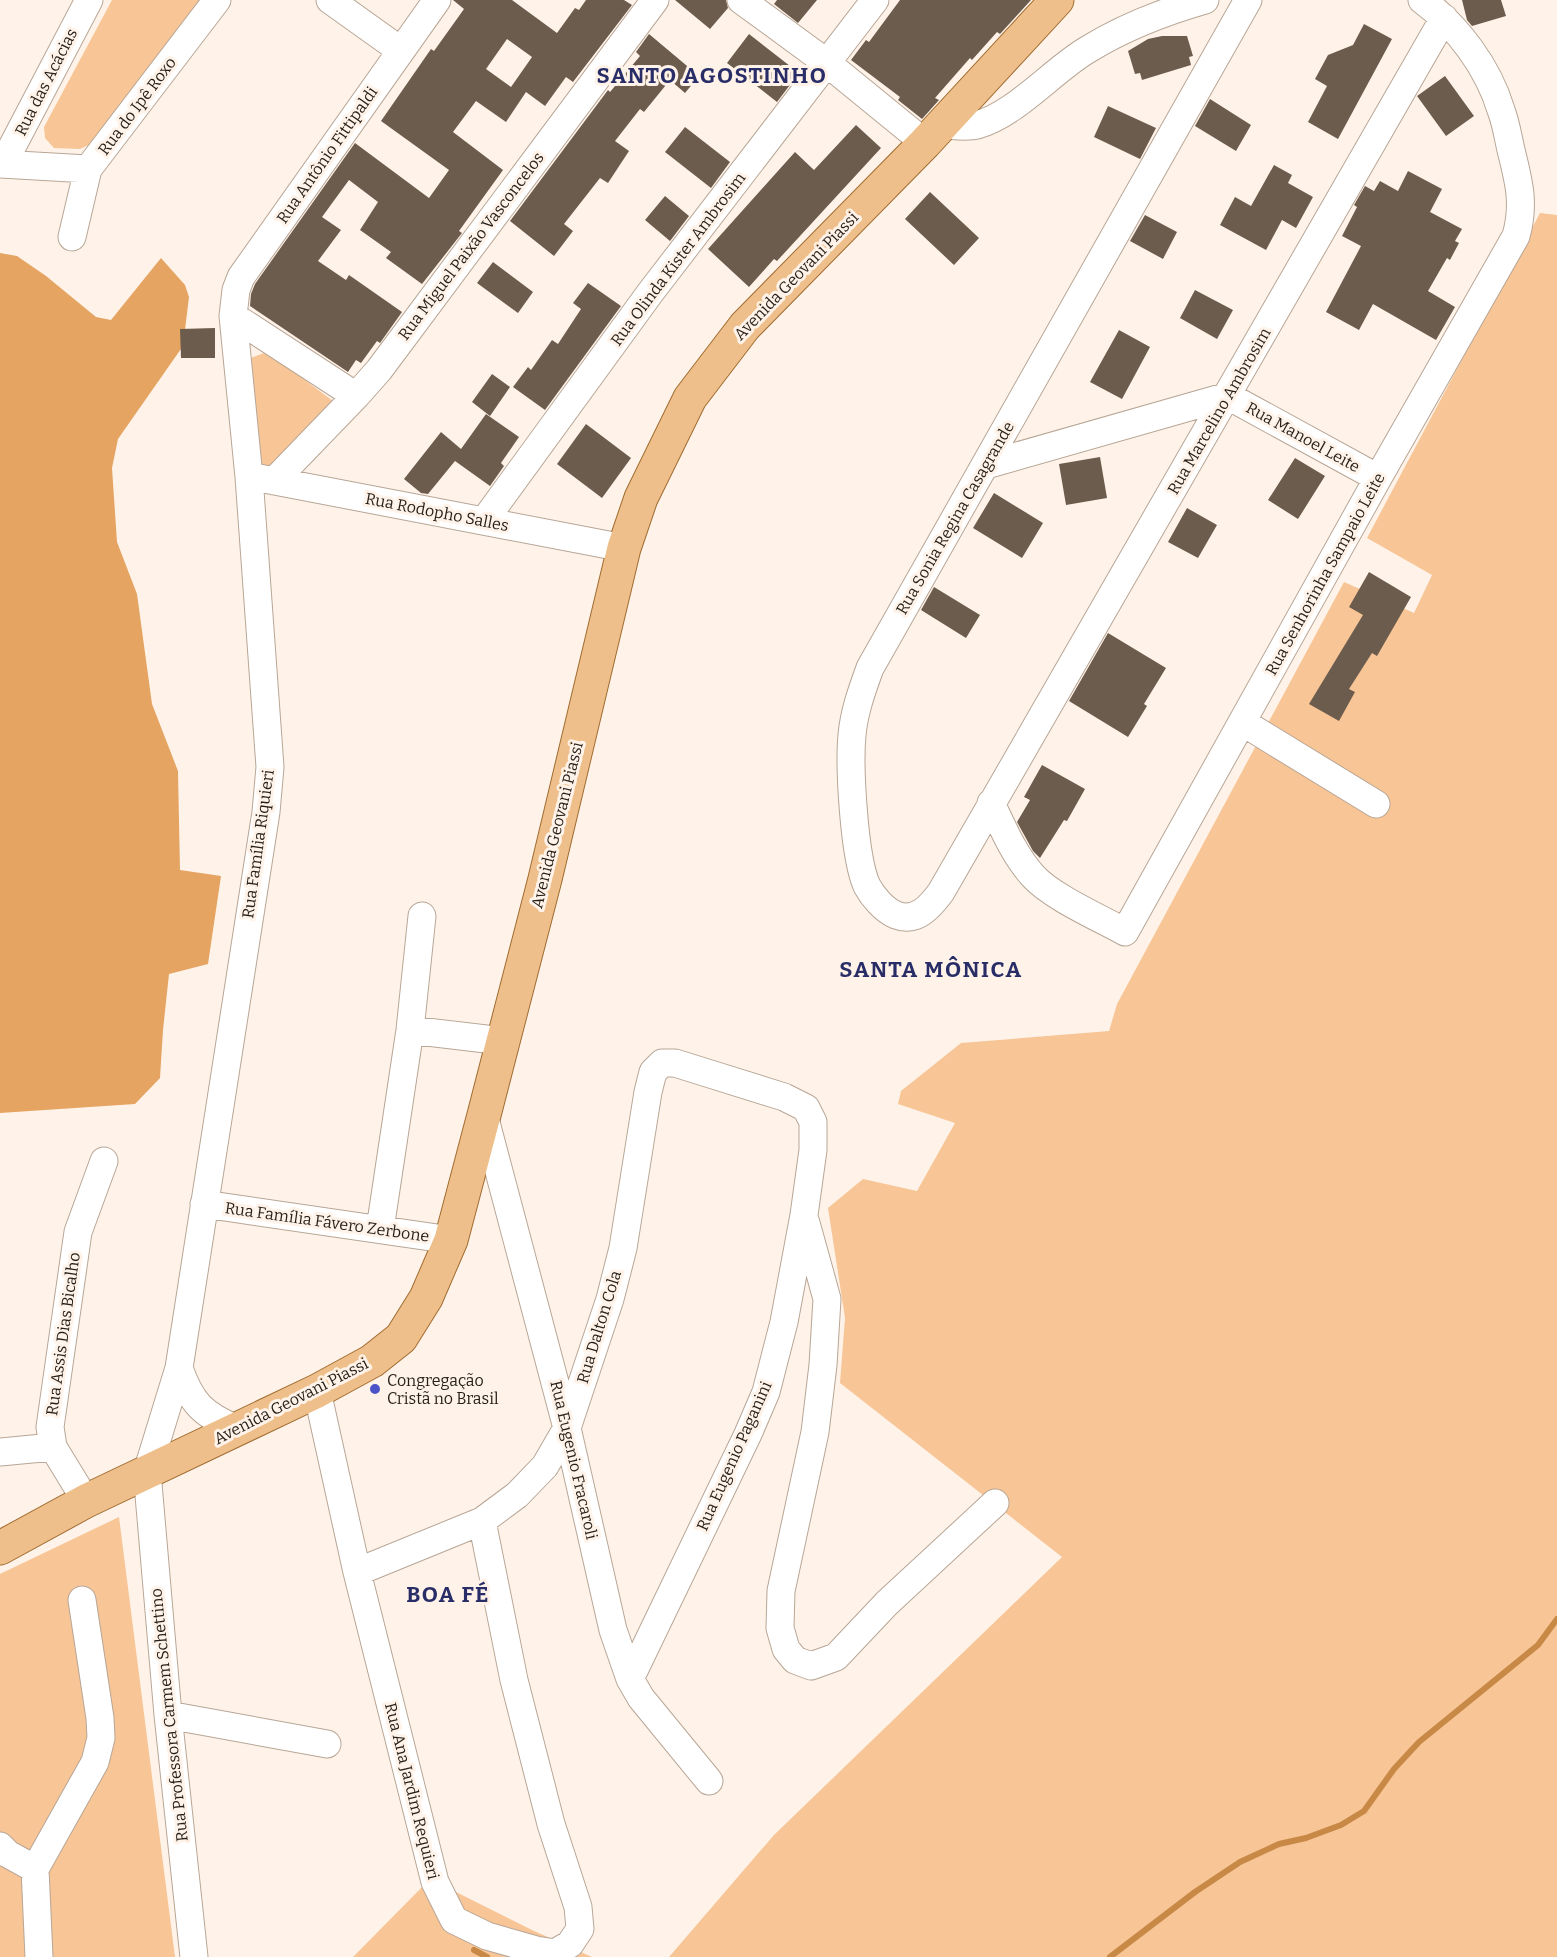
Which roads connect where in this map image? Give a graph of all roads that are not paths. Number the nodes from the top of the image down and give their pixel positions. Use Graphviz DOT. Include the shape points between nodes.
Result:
graph roads {
  1 [pos="88,0"];
  2 [pos="218,0"];
  3 [pos="330,0"];
  4 [pos="437,0"];
  5 [pos="655,0"];
  6 [pos="741,0"];
  7 [pos="875,0"];
  8 [pos="1057,0"];
  9 [pos="1205,0"];
  10 [pos="1248,0"];
  11 [pos="1422,0"];
  12 [pos="1444,18"];
  13 [pos="400,50"];
  14 [pos="827,63"];
  15 [pos="933,134"];
  16 [pos="2,164"];
  17 [pos="88,169"];
  18 [pos="72,237"];
  19 [pos="233,316"];
  20 [pos="356,396"];
  21 [pos="1228,396"];
  22 [pos="986,465"];
  23 [pos="1378,478"];
  24 [pos="262,479"];
  25 [pos="484,521"];
  26 [pos="624,548"];
  27 [pos="1242,722"];
  28 [pos="991,803"];
  29 [pos="1376,804"];
  30 [pos="422,916"];
  31 [pos="410,1030"];
  32 [pos="503,1041"];
  33 [pos="653,1072"];
  34 [pos="484,1115"];
  35 [pos="104,1161"];
  36 [pos="204,1204"];
  37 [pos="804,1215"];
  38 [pos="380,1229"];
  39 [pos="451,1240"];
  40 [pos="179,1368"];
  41 [pos="317,1390"];
  42 [pos="567,1428"];
  43 [pos="237,1429"];
  44 [pos="53,1447"];
  45 [pos="0,1452"];
  46 [pos="147,1472"];
  47 [pos="86,1501"];
  48 [pos="995,1503"];
  49 [pos="482,1521"];
  50 [pos="0,1548"];
  51 [pos="357,1572"];
  52 [pos="82,1600"];
  53 [pos="630,1679"];
  54 [pos="168,1715"];
  55 [pos="327,1744"];
  56 [pos="709,1781"];
  57 [pos="0,1846"];
  58 [pos="35,1869"];
  59 [pos="39,1957"];
  60 [pos="194,1957"];
  1 -- 16 [label="street, Rua das Acácias"];
  2 -- 17 [label="street, Rua do Ipê Roxo"];
  3 -- 13 [label="street"];
  4 -- 13 [label="street, Rua Antônio Fittipaldi"];
  5 -- 20 [label="street, Rua Miguel Paixão Vasconcelos"];
  6 -- 14 [label="street"];
  7 -- 14 [label="street, Rua Olinda Kister Ambrosim"];
  8 -- 15 [label="main road, Avenida Geovani Piassi"];
  9 -- 15 [label="street" via="1126,27 1085,51 1004,113 976,125"];
  10 -- 22 [label="street, Rua Sonia Regina Casagrande"];
  11 -- 12 [label="street"];
  12 -- 21 [label="street, Rua Marcelino Ambrosim"];
  12 -- 23 [label="street, Rua Senhorinha Sampaio Leite" via="1485,72 1501,109 1521,189 1522,216 1516,236"];
  13 -- 19 [label="street, Rua Antônio Fittipaldi" via="241,277"];
  14 -- 15 [label="street"];
  14 -- 25 [label="street, Rua Olinda Kister Ambrosim" via="650,293"];
  15 -- 26 [label="main road, Avenida Geovani Piassi" via="745,326 690,398 641,498"];
  16 -- 17 [label="street, Rua do Ipê Roxo"];
  17 -- 18 [label="street"];
  19 -- 20 [label="street"];
  19 -- 24 [label="street, Rua Família Riquieri"];
  20 -- 24 [label="street, Rua Miguel Paixão Vasconcelos"];
  21 -- 22 [label="street"];
  21 -- 23 [label="street, Rua Manoel Leite"];
  21 -- 28 [label="street, Rua Marcelino Ambrosim"];
  22 -- 28 [label="street, Rua Sonia Regina Casagrande" via="875,658 859,699 851,762 857,836 867,886 880,904 906,917 930,907"];
  23 -- 27 [label="street, Rua Senhorinha Sampaio Leite"];
  24 -- 25 [label="street, Rua Rodopho Salles"];
  24 -- 36 [label="street, Rua Família Riquieri" via="270,767"];
  25 -- 26 [label="street, Rua Rodopho Salles"];
  26 -- 32 [label="main road, Avenida Geovani Piassi"];
  27 -- 28 [label="street, Rua Senhorinha Sampaio Leite" via="1125,932 1034,877 1015,852"];
  27 -- 29 [label="street"];
  30 -- 31 [label="street"];
  31 -- 32 [label="street"];
  31 -- 38 [label="street"];
  32 -- 34 [label="main road, Avenida Geovani Piassi"];
  33 -- 37 [label="street, Rua Eugenio Paganini" via="662,1063 675,1063 784,1097 806,1108 813,1122 813,1150"];
  33 -- 42 [label="street, Rua Dalton Cola" via="623,1248"];
  34 -- 39 [label="main road, Avenida Geovani Piassi"];
  34 -- 42 [label="street, Rua Eugenio Fracaroli"];
  35 -- 44 [label="street, Rua Assis Dias Bicalho" via="78,1232 51,1426"];
  36 -- 38 [label="street, Rua Família Fávero Zerbone"];
  36 -- 40 [label="street, Rua Família Riquieri"];
  37 -- 48 [label="street" via="827,1299 815,1431 781,1592 780,1628 786,1648 795,1660 811,1666 836,1657 887,1603"];
  37 -- 53 [label="street, Rua Eugenio Paganini" via="784,1323 766,1392"];
  38 -- 39 [label="street, Rua Família Fávero Zerbone"];
  39 -- 41 [label="main road, Avenida Geovani Piassi" via="426,1298 401,1338 372,1361"];
  40 -- 43 [label="street" via="197,1406"];
  40 -- 46 [label="street, Rua Família Riquieri"];
  41 -- 43 [label="main road, Avenida Geovani Piassi"];
  41 -- 51 [label="street, Rua Ana Jardim Requieri"];
  42 -- 49 [label="street, Rua Dalton Cola" via="545,1466 517,1495"];
  42 -- 53 [label="street, Rua Eugenio Fracaroli" via="614,1630"];
  43 -- 46 [label="main road, Avenida Geovani Piassi"];
  44 -- 45 [label="street"];
  44 -- 47 [label="street, Rua Assis Dias Bicalho"];
  46 -- 47 [label="main road, Avenida Geovani Piassi"];
  46 -- 54 [label="street, Rua Professora Carmem Schettino"];
  47 -- 50 [label="main road, Avenida Geovani Piassi"];
  49 -- 51 [label="street, Rua Dalton Cola"];
  49 -- 51 [label="street, Rua Ana Jardim Requieri" via="514,1680 551,1824 578,1907 580,1929 570,1944 555,1953 487,1936 454,1920 435,1882"];
  52 -- 58 [label="street" via="101,1738 95,1762"];
  53 -- 56 [label="street, Rua Eugenio Fracaroli"];
  54 -- 55 [label="street"];
  54 -- 60 [label="street, Rua Professora Carmem Schettino"];
  57 -- 58 [label="street"];
  58 -- 59 [label="street"];
}
